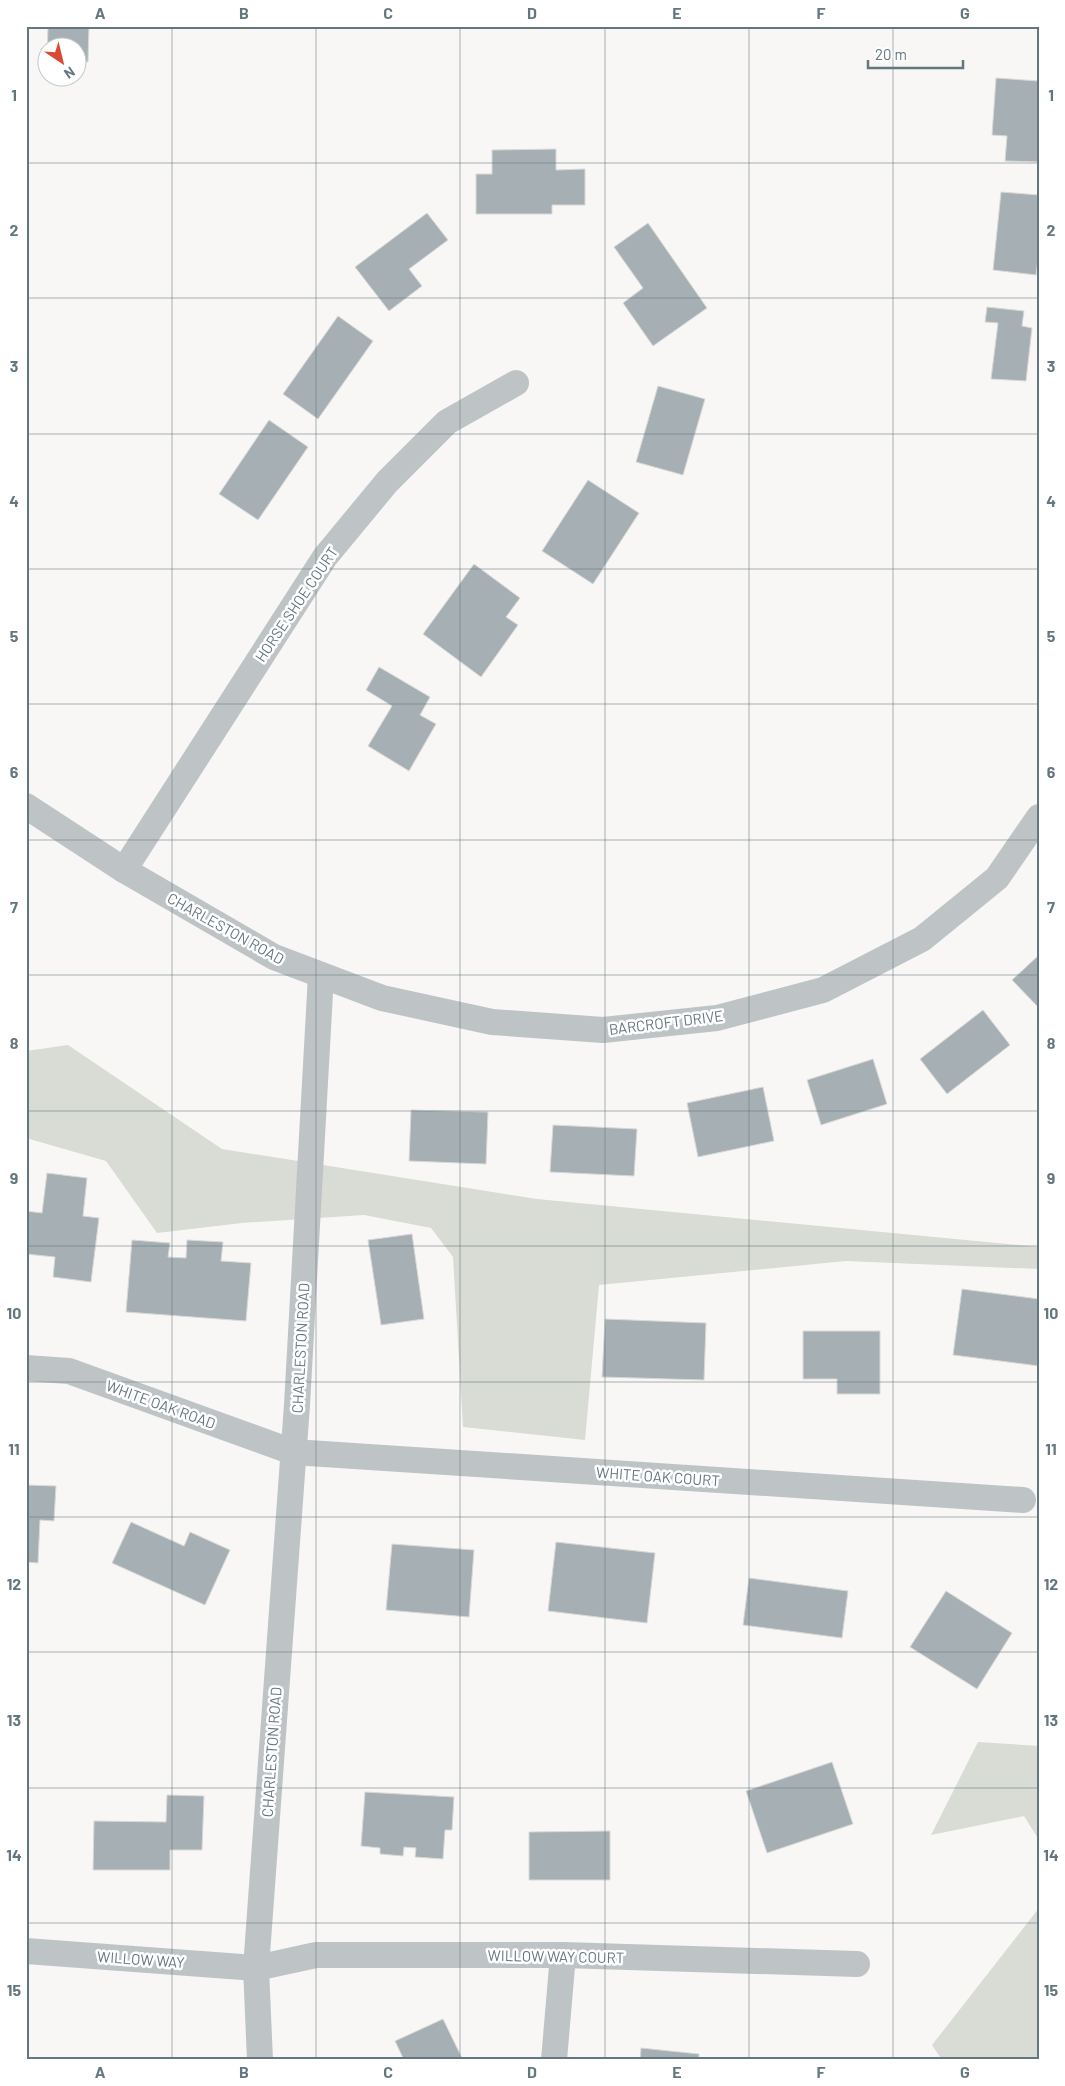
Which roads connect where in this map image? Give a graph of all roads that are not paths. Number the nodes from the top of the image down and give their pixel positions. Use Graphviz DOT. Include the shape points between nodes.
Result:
graph roads {
  1 [pos="516,383"];
  2 [pos="26,806"];
  3 [pos="1039,817"];
  4 [pos="124,870"];
  5 [pos="321,975"];
  6 [pos="26,1368"];
  7 [pos="293,1452"];
  8 [pos="1023,1500"];
  9 [pos="26,1951"];
  10 [pos="563,1954"];
  11 [pos="857,1964"];
  12 [pos="256,1968"];
  13 [pos="260,2060"];
  14 [pos="554,2060"];
  1 -- 4 [label="street, HORSE SHOE COURT" via="447,422 387,482 325,557"];
  2 -- 4 [label="street, CHARLESTON ROAD"];
  3 -- 5 [label="street, BARCROFT DRIVE" via="997,878 922,939 823,990 716,1018 602,1030 492,1022 382,998"];
  4 -- 5 [label="street, CHARLESTON ROAD" via="274,957"];
  5 -- 7 [label="street, CHARLESTON ROAD"];
  6 -- 7 [label="street, WHITE OAK ROAD" via="69,1371"];
  7 -- 8 [label="street, WHITE OAK COURT"];
  7 -- 12 [label="street, CHARLESTON ROAD"];
  9 -- 12 [label="street, WILLOW WAY"];
  10 -- 11 [label="street, WILLOW WAY COURT"];
  10 -- 12 [label="street, WILLOW WAY COURT" via="316,1955"];
  10 -- 14 [label="street"];
  12 -- 13 [label="street, CHARLESTON ROAD"];
}
